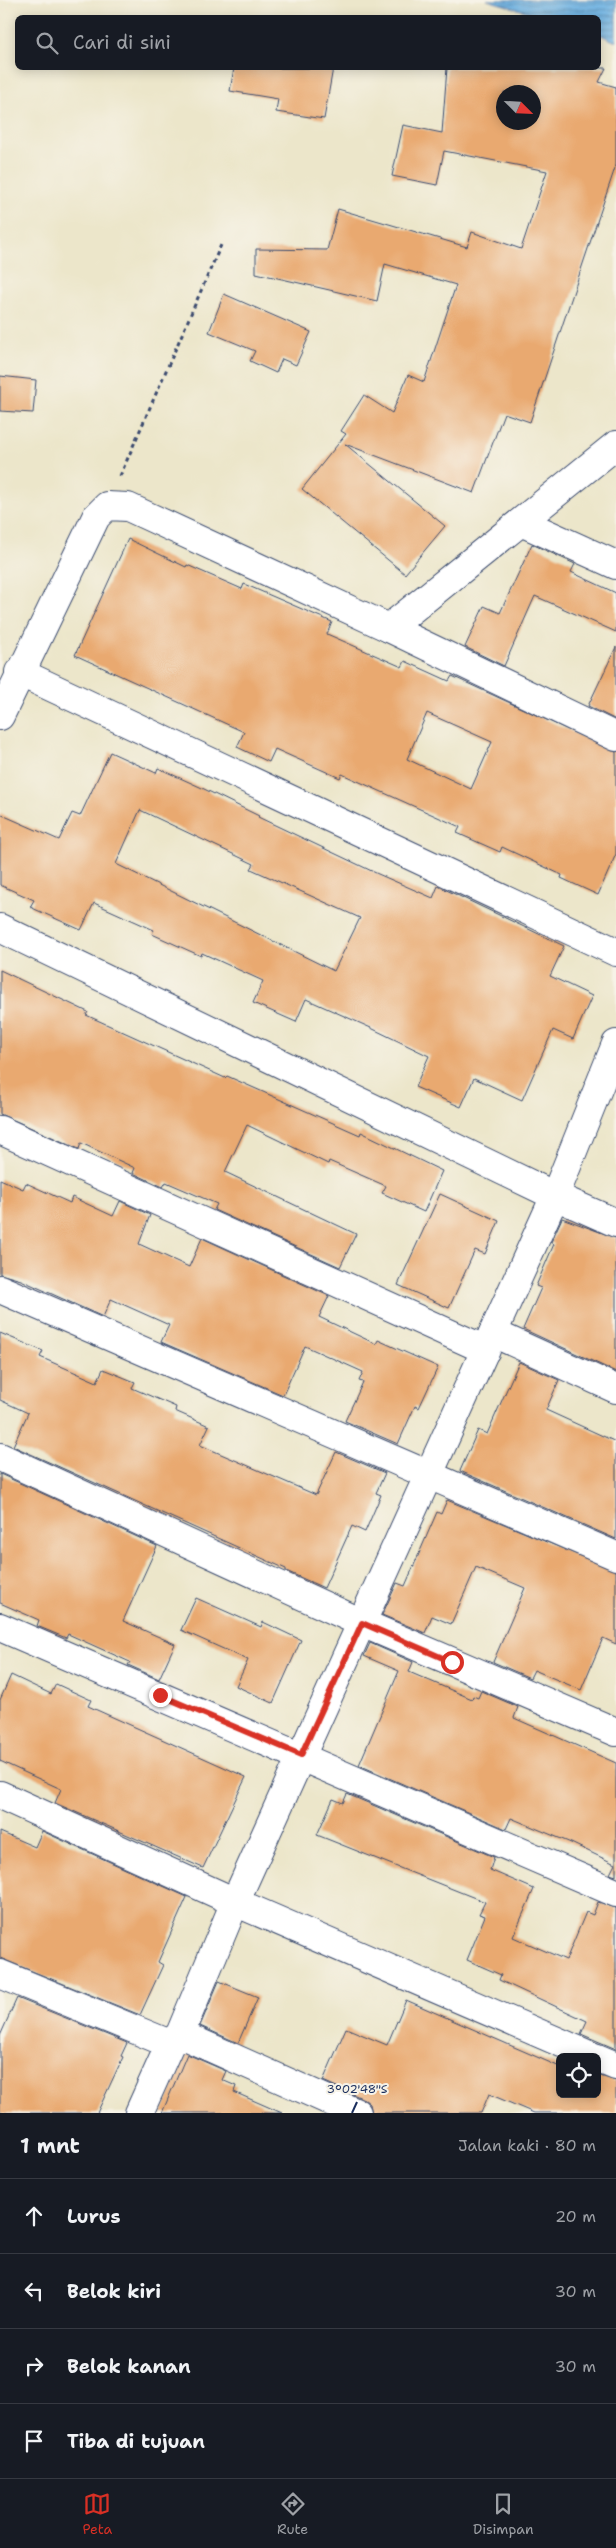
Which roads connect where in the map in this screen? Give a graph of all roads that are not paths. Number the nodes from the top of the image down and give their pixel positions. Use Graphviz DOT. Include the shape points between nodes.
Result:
graph roads {
  1 [pos="616,445"];
  2 [pos="521,522"];
  3 [pos="616,565"];
  4 [pos="390,628"];
  5 [pos="19,672"];
  6 [pos="0,716"];
  7 [pos="616,737"];
  8 [pos="0,928"];
  9 [pos="616,952"];
  10 [pos="616,1044"];
  11 [pos="0,1130"];
  12 [pos="555,1196"];
  13 [pos="616,1224"];
  14 [pos="0,1289"];
  15 [pos="489,1341"];
  16 [pos="616,1389"];
  17 [pos="0,1457"];
  18 [pos="428,1476"];
  19 [pos="616,1556"];
  20 [pos="362,1623"];
  21 [pos="0,1627"];
  22 [pos="616,1732"];
  23 [pos="301,1755"];
  24 [pos="0,1795"];
  25 [pos="616,1893"];
  26 [pos="235,1902"];
  27 [pos="0,1974"];
  28 [pos="175,2039"];
  29 [pos="587,2053"];
  30 [pos="601,2059"];
  31 [pos="616,2066"];
  32 [pos="139,2113"];
  33 [pos="357,2113"];
  1 -- 2 [label="street"];
  2 -- 3 [label="street"];
  2 -- 4 [label="street"];
  4 -- 5 [label="street" via="128,507 107,506 96,517"];
  4 -- 7 [label="street"];
  5 -- 6 [label="street"];
  5 -- 9 [label="street"];
  8 -- 12 [label="street"];
  10 -- 12 [label="street"];
  11 -- 15 [label="street"];
  12 -- 13 [label="street"];
  12 -- 15 [label="street"];
  14 -- 18 [label="street"];
  15 -- 16 [label="street"];
  15 -- 18 [label="street"];
  17 -- 20 [label="street"];
  18 -- 19 [label="street"];
  18 -- 20 [label="street"];
  20 -- 22 [label="street"];
  20 -- 23 [label="street"];
  21 -- 23 [label="street"];
  23 -- 25 [label="street"];
  23 -- 26 [label="street"];
  24 -- 26 [label="street"];
  26 -- 28 [label="street"];
  26 -- 29 [label="street"];
  27 -- 28 [label="street"];
  28 -- 32 [label="street"];
  28 -- 33 [label="street"];
  30 -- 31 [label="street"];
}
